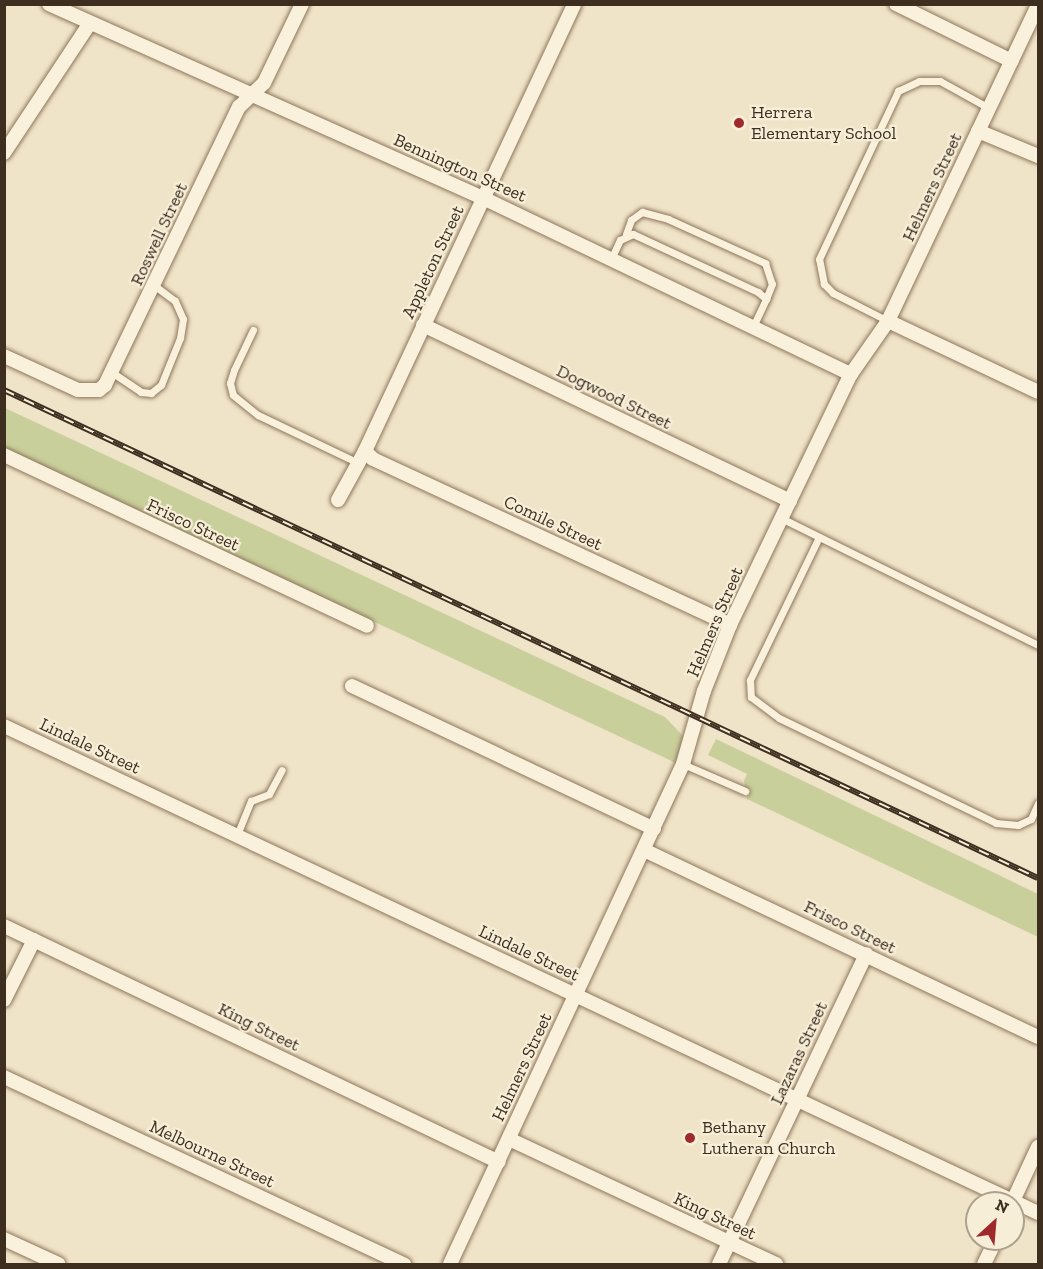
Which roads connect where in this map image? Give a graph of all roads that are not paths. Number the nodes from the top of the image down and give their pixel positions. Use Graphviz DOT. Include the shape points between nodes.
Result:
graph roads {
  1 [pos="49,4"];
  2 [pos="302,4"];
  3 [pos="574,4"];
  4 [pos="896,4"];
  5 [pos="1038,5"];
  6 [pos="90,23"];
  7 [pos="1012,61"];
  8 [pos="252,95"];
  9 [pos="989,108"];
  10 [pos="978,130"];
  11 [pos="4,153"];
  12 [pos="1038,156"];
  13 [pos="483,198"];
  14 [pos="626,234"];
  15 [pos="611,259"];
  16 [pos="154,285"];
  17 [pos="766,299"];
  18 [pos="888,321"];
  19 [pos="423,325"];
  20 [pos="753,327"];
  21 [pos="253,330"];
  22 [pos="4,356"];
  23 [pos="113,372"];
  24 [pos="851,374"];
  25 [pos="1038,392"];
  26 [pos="365,451"];
  27 [pos="6,460"];
  28 [pos="358,463"];
  29 [pos="338,500"];
  30 [pos="790,501"];
  31 [pos="781,518"];
  32 [pos="819,537"];
  33 [pos="730,625"];
  34 [pos="367,626"];
  35 [pos="1038,645"];
  36 [pos="352,686"];
  37 [pos="4,726"];
  38 [pos="683,764"];
  39 [pos="282,770"];
  40 [pos="745,791"];
  41 [pos="1038,803"];
  42 [pos="654,829"];
  43 [pos="237,835"];
  44 [pos="644,850"];
  45 [pos="4,926"];
  46 [pos="34,940"];
  47 [pos="866,954"];
  48 [pos="575,994"];
  49 [pos="4,1000"];
  50 [pos="1038,1037"];
  51 [pos="4,1077"];
  52 [pos="797,1098"];
  53 [pos="509,1139"];
  54 [pos="1038,1147"];
  55 [pos="498,1162"];
  56 [pos="989,1191"];
  57 [pos="1017,1191"];
  58 [pos="4,1239"];
  59 [pos="729,1243"];
  60 [pos="58,1264"];
  61 [pos="404,1264"];
  62 [pos="450,1264"];
  63 [pos="719,1264"];
  64 [pos="776,1264"];
  1 -- 6 [label="street, Bennington Street"];
  2 -- 8 [label="street, Roswell Street" via="264,83"];
  3 -- 13 [label="street, Appleton Street"];
  4 -- 7 [label="street"];
  5 -- 7 [label="street, Helmers Street"];
  6 -- 8 [label="street, Bennington Street"];
  6 -- 11 [label="street"];
  7 -- 9 [label="street, Helmers Street"];
  8 -- 13 [label="street, Bennington Street"];
  8 -- 16 [label="street, Roswell Street" via="239,107"];
  9 -- 10 [label="street, Helmers Street"];
  9 -- 18 [label="lane" via="940,81 919,81 898,91 819,259 824,284 833,293"];
  10 -- 12 [label="street"];
  10 -- 18 [label="street, Helmers Street"];
  13 -- 15 [label="street, Bennington Street"];
  13 -- 19 [label="street, Appleton Street"];
  14 -- 15 [label="lane"];
  14 -- 17 [label="lane"];
  14 -- 17 [label="lane" via="632,220 642,212 668,219 765,263 772,285"];
  15 -- 20 [label="street, Bennington Street"];
  16 -- 23 [label="street, Roswell Street"];
  16 -- 23 [label="lane" via="175,301 183,319 180,338 161,385 152,393 141,392"];
  17 -- 20 [label="lane"];
  18 -- 24 [label="street, Helmers Street"];
  18 -- 25 [label="street"];
  19 -- 26 [label="street, Appleton Street"];
  19 -- 30 [label="street, Dogwood Street"];
  20 -- 24 [label="street, Bennington Street"];
  21 -- 28 [label="lane" via="234,370 230,383 233,395 258,415"];
  22 -- 23 [label="street, Roswell Street" via="88,393 99,390"];
  24 -- 30 [label="street, Helmers Street"];
  26 -- 28 [label="street, Appleton Street"];
  26 -- 33 [label="street, Comile Street" via="373,459"];
  27 -- 34 [label="street, Frisco Street"];
  28 -- 29 [label="street, Appleton Street"];
  30 -- 31 [label="street, Helmers Street"];
  31 -- 32 [label="lane"];
  31 -- 33 [label="street, Helmers Street"];
  32 -- 35 [label="lane"];
  32 -- 41 [label="lane" via="750,680 751,697 779,718 996,823 1018,825 1031,819"];
  33 -- 38 [label="street, Helmers Street"];
  36 -- 42 [label="street"];
  37 -- 43 [label="street, Lindale Street"];
  38 -- 40 [label="lane"];
  38 -- 42 [label="street, Helmers Street"];
  39 -- 43 [label="lane" via="268,794 251,801"];
  42 -- 44 [label="street, Helmers Street"];
  43 -- 48 [label="street, Lindale Street"];
  44 -- 47 [label="street, Frisco Street"];
  44 -- 48 [label="street, Helmers Street"];
  45 -- 46 [label="street, King Street"];
  46 -- 49 [label="street"];
  46 -- 55 [label="street, King Street"];
  47 -- 50 [label="street, Frisco Street"];
  47 -- 52 [label="street, Lazaras Street"];
  48 -- 52 [label="street, Lindale Street"];
  48 -- 53 [label="street, Helmers Street"];
  51 -- 61 [label="street, Melbourne Street"];
  52 -- 56 [label="street, Lindale Street"];
  52 -- 59 [label="street, Lazaras Street"];
  53 -- 55 [label="street, Helmers Street"];
  53 -- 59 [label="street, King Street"];
  54 -- 57 [label="street"];
  55 -- 62 [label="street, Helmers Street"];
  58 -- 60 [label="street"];
  59 -- 63 [label="street, Lazaras Street"];
  59 -- 64 [label="street, King Street"];
}
